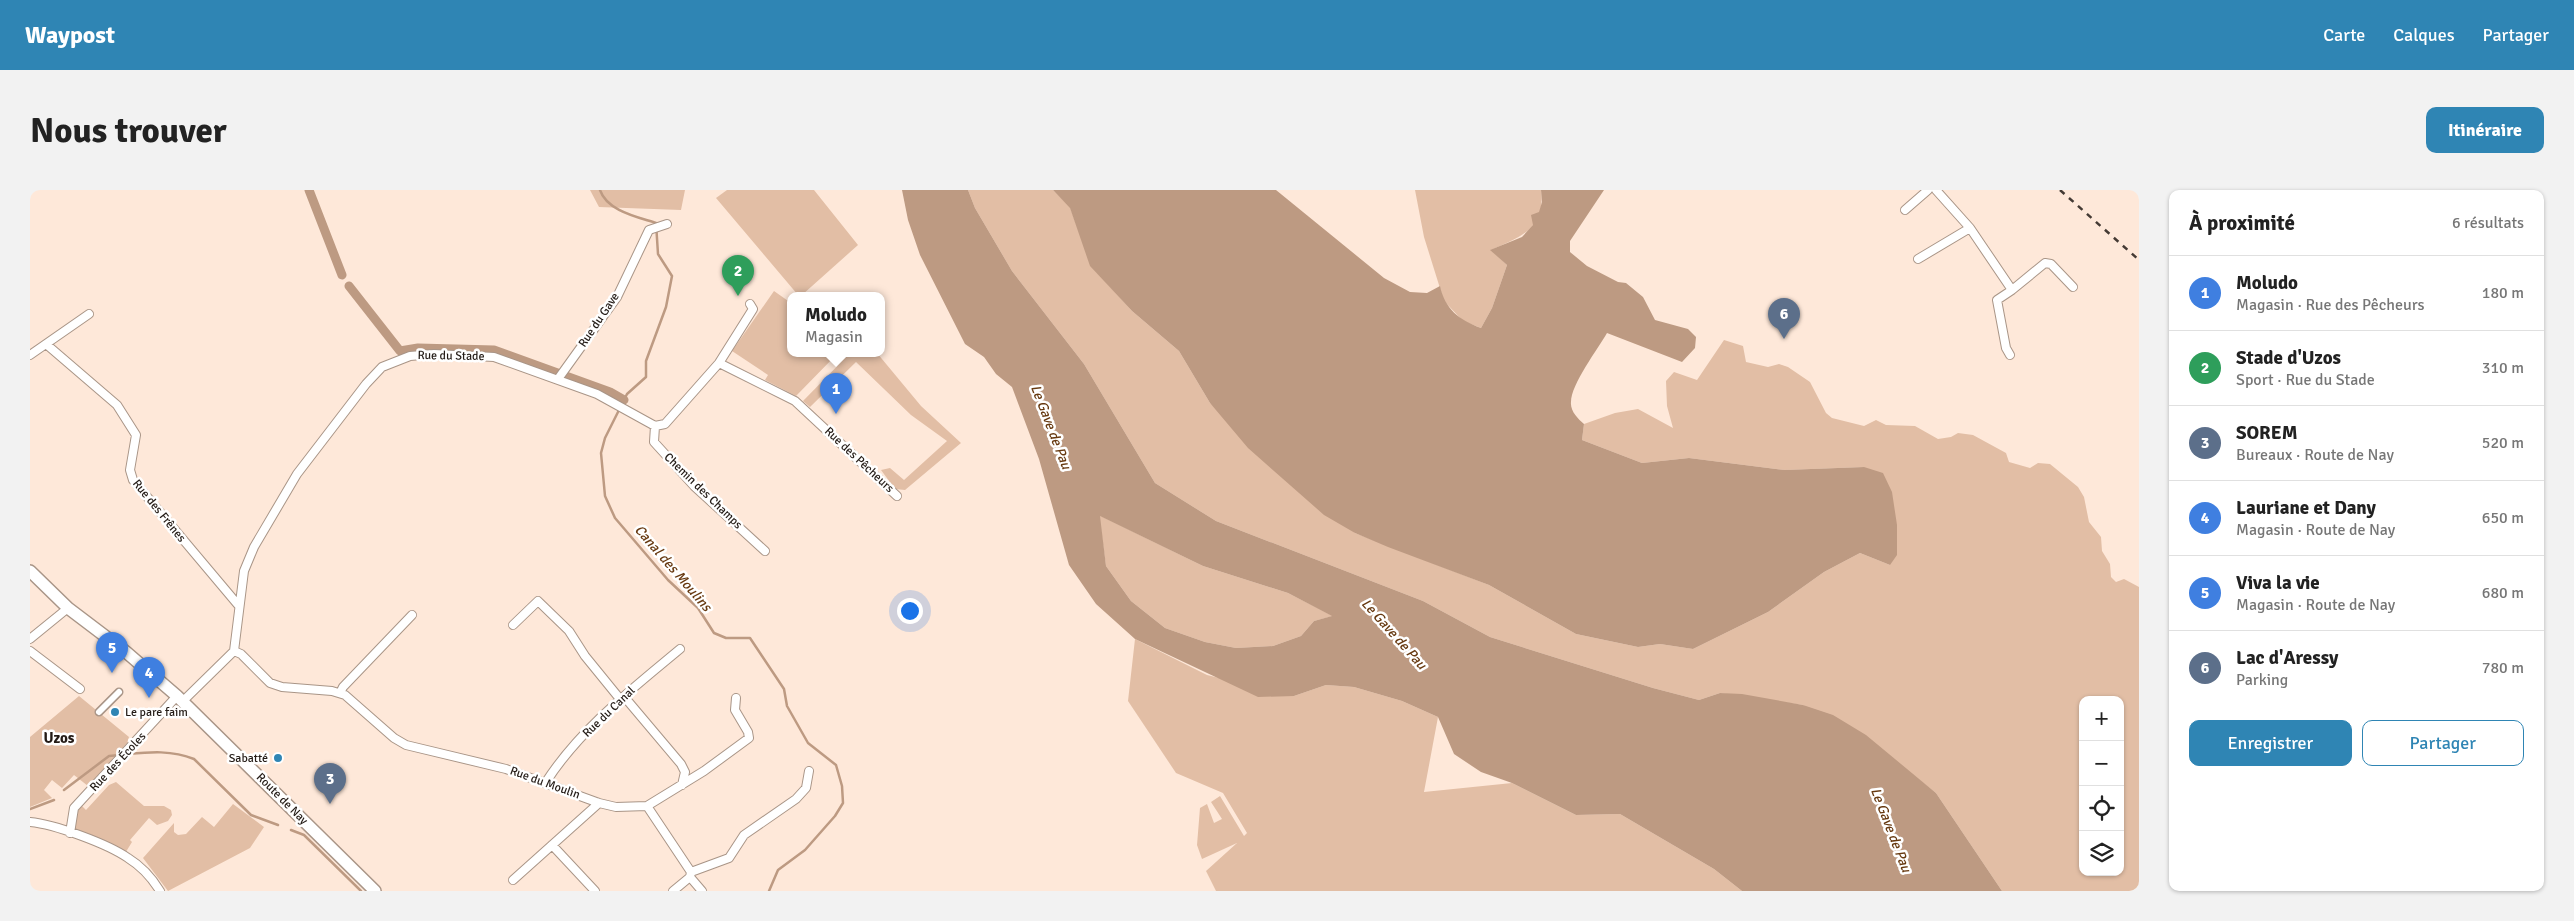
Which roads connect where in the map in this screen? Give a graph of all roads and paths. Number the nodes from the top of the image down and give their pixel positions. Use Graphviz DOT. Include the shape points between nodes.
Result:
graph roads {
  1 [pos="1928,190"];
  2 [pos="1936,190"];
  3 [pos="1905,210"];
  4 [pos="664,226"];
  5 [pos="1970,228"];
  6 [pos="1918,259"];
  7 [pos="2073,287"];
  8 [pos="2012,290"];
  9 [pos="750,304"];
  10 [pos="89,314"];
  11 [pos="46,344"];
  12 [pos="30,355"];
  13 [pos="2010,355"];
  14 [pos="719,363"];
  15 [pos="560,376"];
  16 [pos="655,426"];
  17 [pos="897,496"];
  18 [pos="765,551"];
  19 [pos="30,571"];
  20 [pos="239,606"];
  21 [pos="68,608"];
  22 [pos="412,615"];
  23 [pos="514,625"];
  24 [pos="30,639"];
  25 [pos="680,649"];
  26 [pos="30,650"];
  27 [pos="234,651"];
  28 [pos="80,689"];
  29 [pos="119,692"];
  30 [pos="340,693"];
  31 [pos="736,698"];
  32 [pos="180,699"];
  33 [pos="620,699"];
  34 [pos="98,712"];
  35 [pos="683,768"];
  36 [pos="809,771"];
  37 [pos="701,773"];
  38 [pos="546,782"];
  39 [pos="682,785"];
  40 [pos="599,803"];
  41 [pos="647,806"];
  42 [pos="30,822"];
  43 [pos="70,833"];
  44 [pos="552,845"];
  45 [pos="691,875"];
  46 [pos="513,880"];
  47 [pos="160,891"];
  48 [pos="375,891"];
  49 [pos="595,891"];
  50 [pos="673,891"];
  51 [pos="702,891"];
  1 -- 3 [label="street"];
  2 -- 5 [label="street"];
  4 -- 15 [label="street, Rue du Gave" via="649,230 617,297"];
  5 -- 6 [label="street"];
  5 -- 8 [label="street"];
  7 -- 8 [label="street" via="2051,264 2045,263"];
  8 -- 13 [label="street" via="1998,300"];
  9 -- 14 [label="street" via="754,309"];
  10 -- 11 [label="street"];
  11 -- 12 [label="street"];
  11 -- 20 [label="street, Rue des Frênes" via="117,405 136,435 130,470 133,480"];
  14 -- 16 [label="street" via="665,424"];
  14 -- 17 [label="street, Rue des Pêcheurs" via="795,401"];
  15 -- 16 [label="street, Rue du Stade"];
  15 -- 20 [label="street, Rue du Stade" via="494,357 418,355 382,367 297,474 254,547 244,571"];
  16 -- 18 [label="street, Chemin des Champs" via="654,442 694,486"];
  19 -- 21 [label="main road, Route de Nay"];
  20 -- 27 [label="street, Rue du Stade"];
  21 -- 24 [label="street"];
  21 -- 32 [label="main road, Route de Nay" via="128,653"];
  22 -- 30 [label="street"];
  23 -- 33 [label="street" via="538,602 569,631"];
  25 -- 33 [label="street, Rue du Canal"];
  26 -- 28 [label="street"];
  27 -- 30 [label="street" via="270,682 282,687"];
  27 -- 32 [label="street"];
  29 -- 34 [label="street"];
  30 -- 38 [label="street, Rue du Moulin" via="406,745 506,768"];
  31 -- 37 [label="street" via="735,710 748,732 748,738"];
  32 -- 43 [label="street, Rue des Écoles" via="74,808"];
  32 -- 48 [label="main road, Route de Nay"];
  33 -- 35 [label="street" via="627,700"];
  33 -- 38 [label="street, Rue du Canal" via="559,762"];
  35 -- 37 [label="street"];
  35 -- 39 [label="street"];
  36 -- 45 [label="street" via="806,788 796,799 744,835 729,858"];
  37 -- 39 [label="street"];
  38 -- 40 [label="street, Rue du Moulin"];
  39 -- 41 [label="street"];
  40 -- 41 [label="street, Rue du Moulin" via="616,807"];
  40 -- 44 [label="street"];
  41 -- 45 [label="street"];
  42 -- 43 [label="street" via="44,823"];
  43 -- 47 [label="street" via="128,857"];
  44 -- 46 [label="street"];
  44 -- 49 [label="street"];
  45 -- 50 [label="street"];
  45 -- 51 [label="street"];
}
